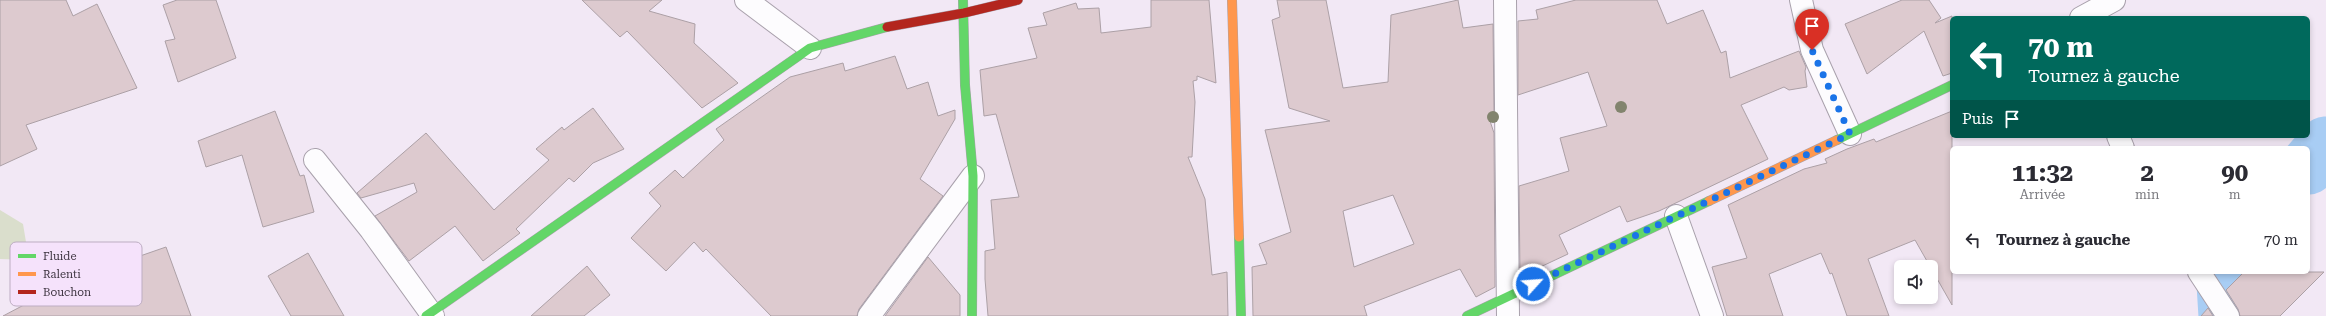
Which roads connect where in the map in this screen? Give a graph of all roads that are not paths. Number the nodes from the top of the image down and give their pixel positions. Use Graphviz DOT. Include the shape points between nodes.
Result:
graph roads {
  1 [pos="746,0"];
  2 [pos="963,0"];
  3 [pos="1018,0"];
  4 [pos="1232,0"];
  5 [pos="1505,0"];
  6 [pos="1801,0"];
  7 [pos="2075,0"];
  8 [pos="2114,0"];
  9 [pos="964,13"];
  10 [pos="2079,16"];
  11 [pos="2084,16"];
  12 [pos="810,48"];
  13 [pos="1950,86"];
  14 [pos="1850,134"];
  15 [pos="315,160"];
  16 [pos="973,176"];
  17 [pos="1676,216"];
  18 [pos="2200,274"];
  19 [pos="1507,306"];
  20 [pos="430,315"];
  21 [pos="870,316"];
  22 [pos="972,316"];
  23 [pos="1241,316"];
  24 [pos="1467,316"];
  25 [pos="1712,316"];
  26 [pos="2228,316"];
  1 -- 12 [label="street"];
  2 -- 9 [label="street"];
  3 -- 9 [label="street"];
  4 -- 23 [label="street"];
  5 -- 19 [label="street"];
  6 -- 14 [label="street" via="1812,50"];
  7 -- 10 [label="street"];
  8 -- 11 [label="street"];
  9 -- 12 [label="street" via="878,29"];
  9 -- 16 [label="street" via="965,85"];
  12 -- 20 [label="street"];
  13 -- 14 [label="street"];
  14 -- 17 [label="street"];
  15 -- 20 [label="street" via="371,230"];
  16 -- 21 [label="street"];
  16 -- 22 [label="street"];
  17 -- 19 [label="street"];
  17 -- 25 [label="street"];
  18 -- 26 [label="street"];
  19 -- 24 [label="street"];
}
